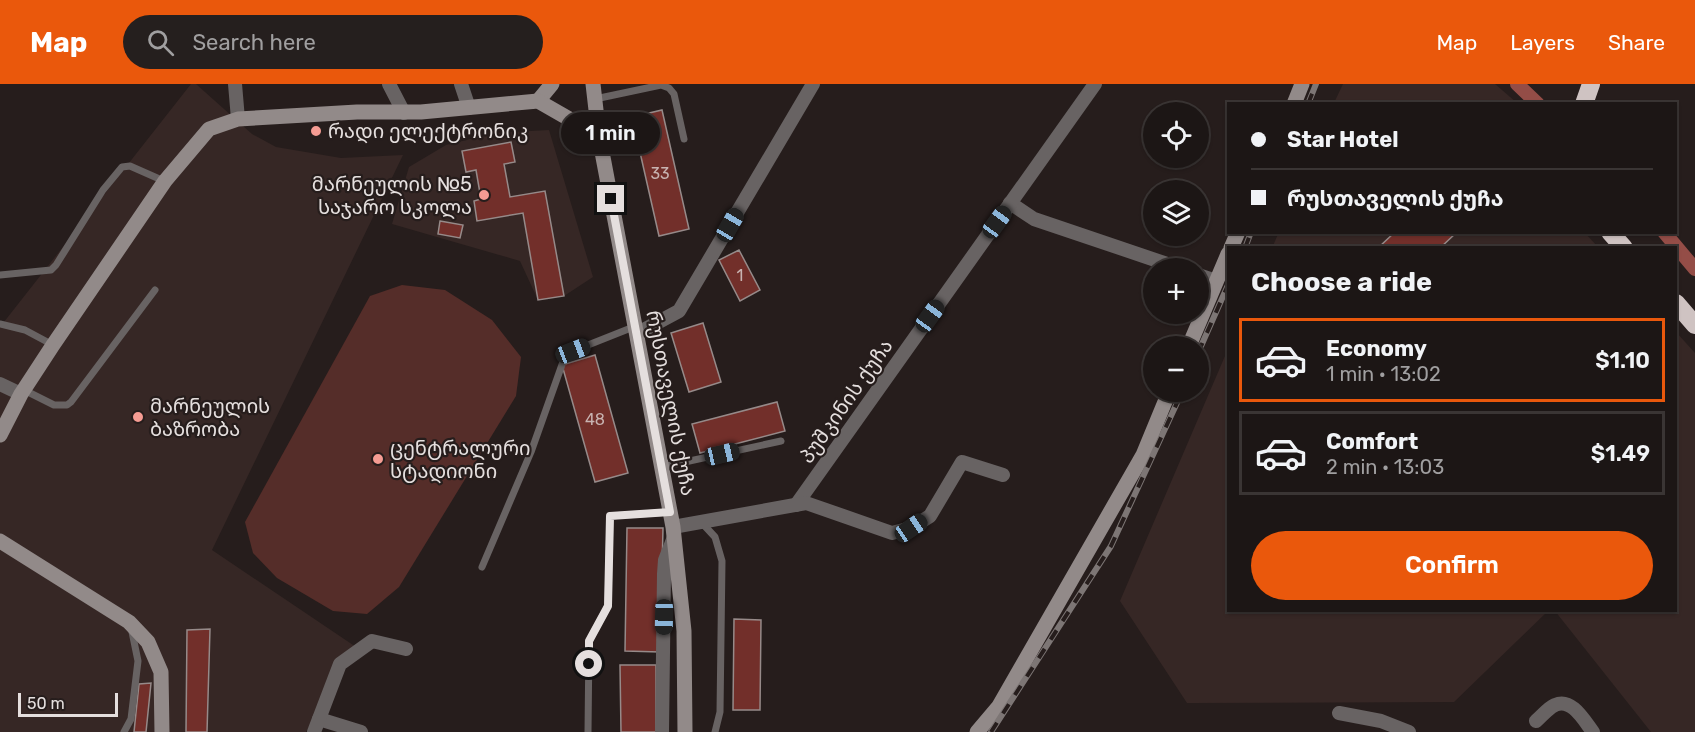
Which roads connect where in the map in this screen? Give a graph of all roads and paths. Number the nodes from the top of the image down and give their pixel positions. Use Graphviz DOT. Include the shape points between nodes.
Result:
graph roads {
  1 [pos="235,84"];
  2 [pos="389,84"];
  3 [pos="461,84"];
  4 [pos="552,84"];
  5 [pos="813,84"];
  6 [pos="1095,84"];
  7 [pos="1302,84"];
  8 [pos="1591,84"];
  9 [pos="594,92"];
  10 [pos="538,101"];
  11 [pos="1295,102"];
  12 [pos="1585,102"];
  13 [pos="469,108"];
  14 [pos="404,113"];
  15 [pos="238,119"];
  16 [pos="599,136"];
  17 [pos="684,139"];
  18 [pos="165,182"];
  19 [pos="1011,203"];
  20 [pos="1612,234"];
  21 [pos="1622,246"];
  22 [pos="1227,256"];
  23 [pos="1149,258"];
  24 [pos="0,275"];
  25 [pos="1209,279"];
  26 [pos="1216,281"];
  27 [pos="154,290"];
  28 [pos="1677,304"];
  29 [pos="0,324"];
  30 [pos="1695,325"];
  31 [pos="637,330"];
  32 [pos="1192,336"];
  33 [pos="53,345"];
  34 [pos="0,384"];
  35 [pos="23,392"];
  36 [pos="1165,402"];
  37 [pos="0,435"];
  38 [pos="781,441"];
  39 [pos="662,467"];
  40 [pos="1003,475"];
  41 [pos="796,505"];
  42 [pos="701,522"];
  43 [pos="673,525"];
  44 [pos="0,541"];
  45 [pos="482,567"];
  46 [pos="129,622"];
  47 [pos="406,649"];
  48 [pos="1339,713"];
  49 [pos="1536,721"];
  50 [pos="316,725"];
  51 [pos="124,732"];
  52 [pos="162,732"];
  53 [pos="361,732"];
  54 [pos="588,732"];
  55 [pos="662,732"];
  56 [pos="685,732"];
  57 [pos="715,732"];
  58 [pos="976,732"];
  59 [pos="1410,732"];
  60 [pos="1593,732"];
  1 -- 15 [label="street"];
  2 -- 14 [label="street"];
  3 -- 13 [label="street"];
  4 -- 10 [label="street"];
  5 -- 31 [label="street" via="679,311"];
  6 -- 19 [label="street, პუშკინის ქუჩა"];
  7 -- 11 [label="street"];
  8 -- 12 [label="highway"];
  9 -- 16 [label="street, რუსთაველის ქუჩა"];
  9 -- 17 [label="lane" via="662,85 669,88 674,94"];
  10 -- 13 [label="street"];
  10 -- 16 [label="street"];
  13 -- 14 [label="street"];
  14 -- 15 [label="street"];
  15 -- 18 [label="street" via="209,129"];
  16 -- 31 [label="street, რუსთაველის ქუჩა"];
  18 -- 24 [label="lane" via="130,166 122,167 51,270"];
  18 -- 33 [label="street"];
  19 -- 23 [label="street" via="1034,219"];
  19 -- 41 [label="street, პუშკინის ქუჩა"];
  20 -- 21 [label="highway"];
  22 -- 26 [label="street"];
  25 -- 26 [label="street"];
  26 -- 32 [label="street"];
  27 -- 35 [label="lane" via="71,402 54,405"];
  28 -- 30 [label="highway"];
  29 -- 33 [label="lane" via="24,330"];
  31 -- 39 [label="street, რუსთაველის ქუჩა"];
  31 -- 45 [label="lane" via="573,351 564,359 531,452"];
  33 -- 35 [label="street"];
  34 -- 35 [label="street"];
  35 -- 37 [label="street"];
  36 -- 58 [label="street" via="1143,455 999,706"];
  38 -- 39 [label="lane"];
  39 -- 43 [label="street, რუსთაველის ქუჩა"];
  40 -- 41 [label="street" via="962,462 930,516 911,528 892,533 806,503"];
  41 -- 42 [label="street"];
  42 -- 43 [label="street"];
  42 -- 57 [label="lane" via="715,537 722,561 720,712"];
  43 -- 54 [label="lane" via="610,516 608,606 589,641"];
  43 -- 55 [label="street" via="664,574"];
  43 -- 56 [label="street, რუსთაველის ქუჩა" via="684,631"];
  44 -- 46 [label="street"];
  46 -- 51 [label="lane" via="138,661 131,719"];
  46 -- 52 [label="street" via="148,642 161,672"];
  47 -- 50 [label="street" via="372,641 340,664"];
  48 -- 59 [label="street" via="1381,721"];
  49 -- 60 [label="street" via="1554,705 1568,704"];
  50 -- 53 [label="street"];
}
